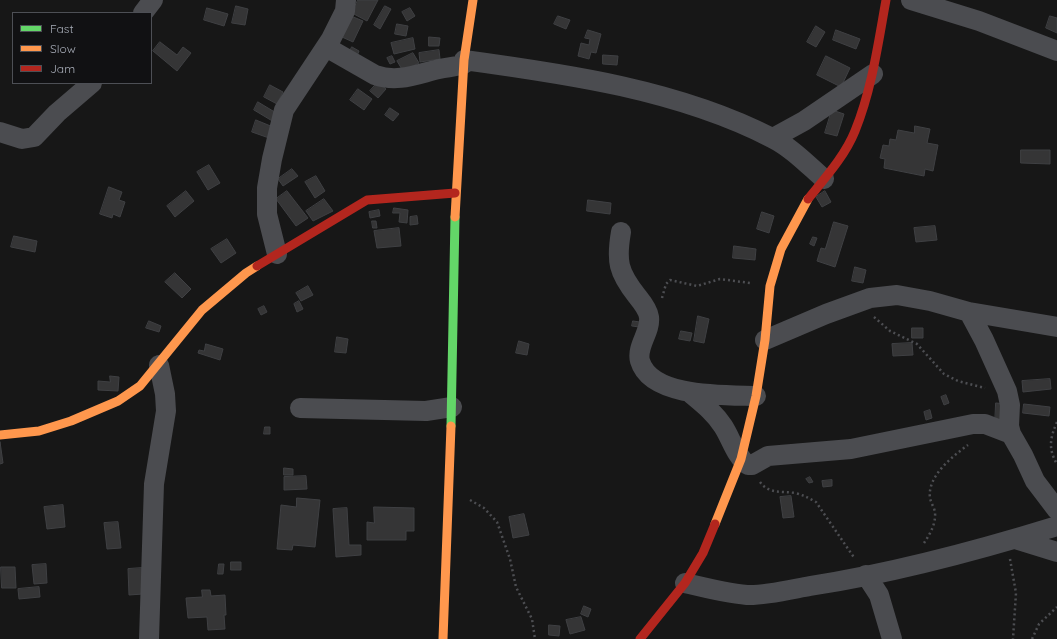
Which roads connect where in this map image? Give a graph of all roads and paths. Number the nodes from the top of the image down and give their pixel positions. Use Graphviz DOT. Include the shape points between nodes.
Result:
graph roads {
  1 [pos="152,0"];
  2 [pos="346,0"];
  3 [pos="473,0"];
  4 [pos="886,0"];
  5 [pos="911,0"];
  6 [pos="143,12"];
  7 [pos="326,46"];
  8 [pos="1057,51"];
  9 [pos="464,62"];
  10 [pos="873,74"];
  11 [pos="91,84"];
  12 [pos="0,132"];
  13 [pos="773,138"];
  14 [pos="824,179"];
  15 [pos="455,194"];
  16 [pos="621,232"];
  17 [pos="277,254"];
  18 [pos="770,286"];
  19 [pos="856,303"];
  20 [pos="969,312"];
  21 [pos="649,316"];
  22 [pos="1057,327"];
  23 [pos="765,340"];
  24 [pos="159,365"];
  25 [pos="1007,391"];
  26 [pos="689,392"];
  27 [pos="756,396"];
  28 [pos="452,407"];
  29 [pos="300,408"];
  30 [pos="1057,422"];
  31 [pos="1003,430"];
  32 [pos="0,435"];
  33 [pos="747,462"];
  34 [pos="1057,464"];
  35 [pos="450,488"];
  36 [pos="1057,510"];
  37 [pos="1057,526"];
  38 [pos="1009,540"];
  39 [pos="1057,552"];
  40 [pos="905,567"];
  41 [pos="866,575"];
  42 [pos="685,583"];
  43 [pos="1057,607"];
  44 [pos="149,639"];
  45 [pos="443,639"];
  46 [pos="535,639"];
  47 [pos="640,639"];
  48 [pos="892,639"];
  49 [pos="1013,639"];
  50 [pos="1032,639"];
  1 -- 6 [label="street"];
  2 -- 7 [label="street" via="345,11"];
  3 -- 9 [label="street"];
  4 -- 10 [label="street"];
  5 -- 8 [label="street" via="978,21"];
  7 -- 9 [label="street" via="384,78 415,76"];
  7 -- 17 [label="street" via="284,110 272,159 267,188 267,214"];
  9 -- 13 [label="street" via="527,68 662,96 713,113"];
  9 -- 15 [label="street"];
  10 -- 13 [label="street" via="804,121"];
  10 -- 14 [label="street" via="855,132 834,168"];
  11 -- 12 [label="street" via="34,138 22,139"];
  13 -- 14 [label="street" via="795,153"];
  14 -- 18 [label="street" via="807,200 781,249"];
  15 -- 17 [label="street" via="367,200"];
  15 -- 28 [label="street"];
  16 -- 21 [label="street" via="617,254 620,271"];
  17 -- 24 [label="street" via="246,272 202,310"];
  18 -- 21 [label="path" via="720,279 697,286 670,280 666,284 658,310"];
  18 -- 23 [label="street"];
  19 -- 20 [label="street" via="870,298 897,295"];
  19 -- 23 [label="street"];
  19 -- 25 [label="path" via="890,331 917,344 944,374 975,386"];
  20 -- 22 [label="street"];
  20 -- 25 [label="street" via="988,346"];
  21 -- 26 [label="street" via="648,331 640,360 646,372 663,384"];
  23 -- 27 [label="street"];
  24 -- 32 [label="street" via="140,386 111,404 39,432"];
  24 -- 44 [label="street" via="166,411 154,484"];
  25 -- 31 [label="street" via="1010,405 1009,426"];
  26 -- 27 [label="street"];
  26 -- 33 [label="street" via="709,408"];
  27 -- 33 [label="street"];
  28 -- 29 [label="street" via="426,411"];
  28 -- 35 [label="street"];
  30 -- 34 [label="path" via="1050,441 1051,454"];
  31 -- 33 [label="street" via="985,424 973,424 851,449 768,456"];
  31 -- 36 [label="street" via="1023,455 1035,481"];
  31 -- 40 [label="path" via="963,448 934,478 930,497 935,512 935,523 930,535"];
  33 -- 41 [label="path" via="763,486 770,491 795,493 816,502"];
  33 -- 42 [label="street" via="703,553"];
  35 -- 45 [label="street"];
  35 -- 46 [label="path" via="484,508 497,522 510,559 516,587 532,619"];
  37 -- 38 [label="street"];
  38 -- 39 [label="street"];
  38 -- 40 [label="street"];
  38 -- 49 [label="path" via="1016,594"];
  40 -- 41 [label="street"];
  41 -- 42 [label="street" via="749,595"];
  41 -- 48 [label="street" via="879,595"];
  42 -- 47 [label="street"];
  43 -- 50 [label="path" via="1039,624"];
}
